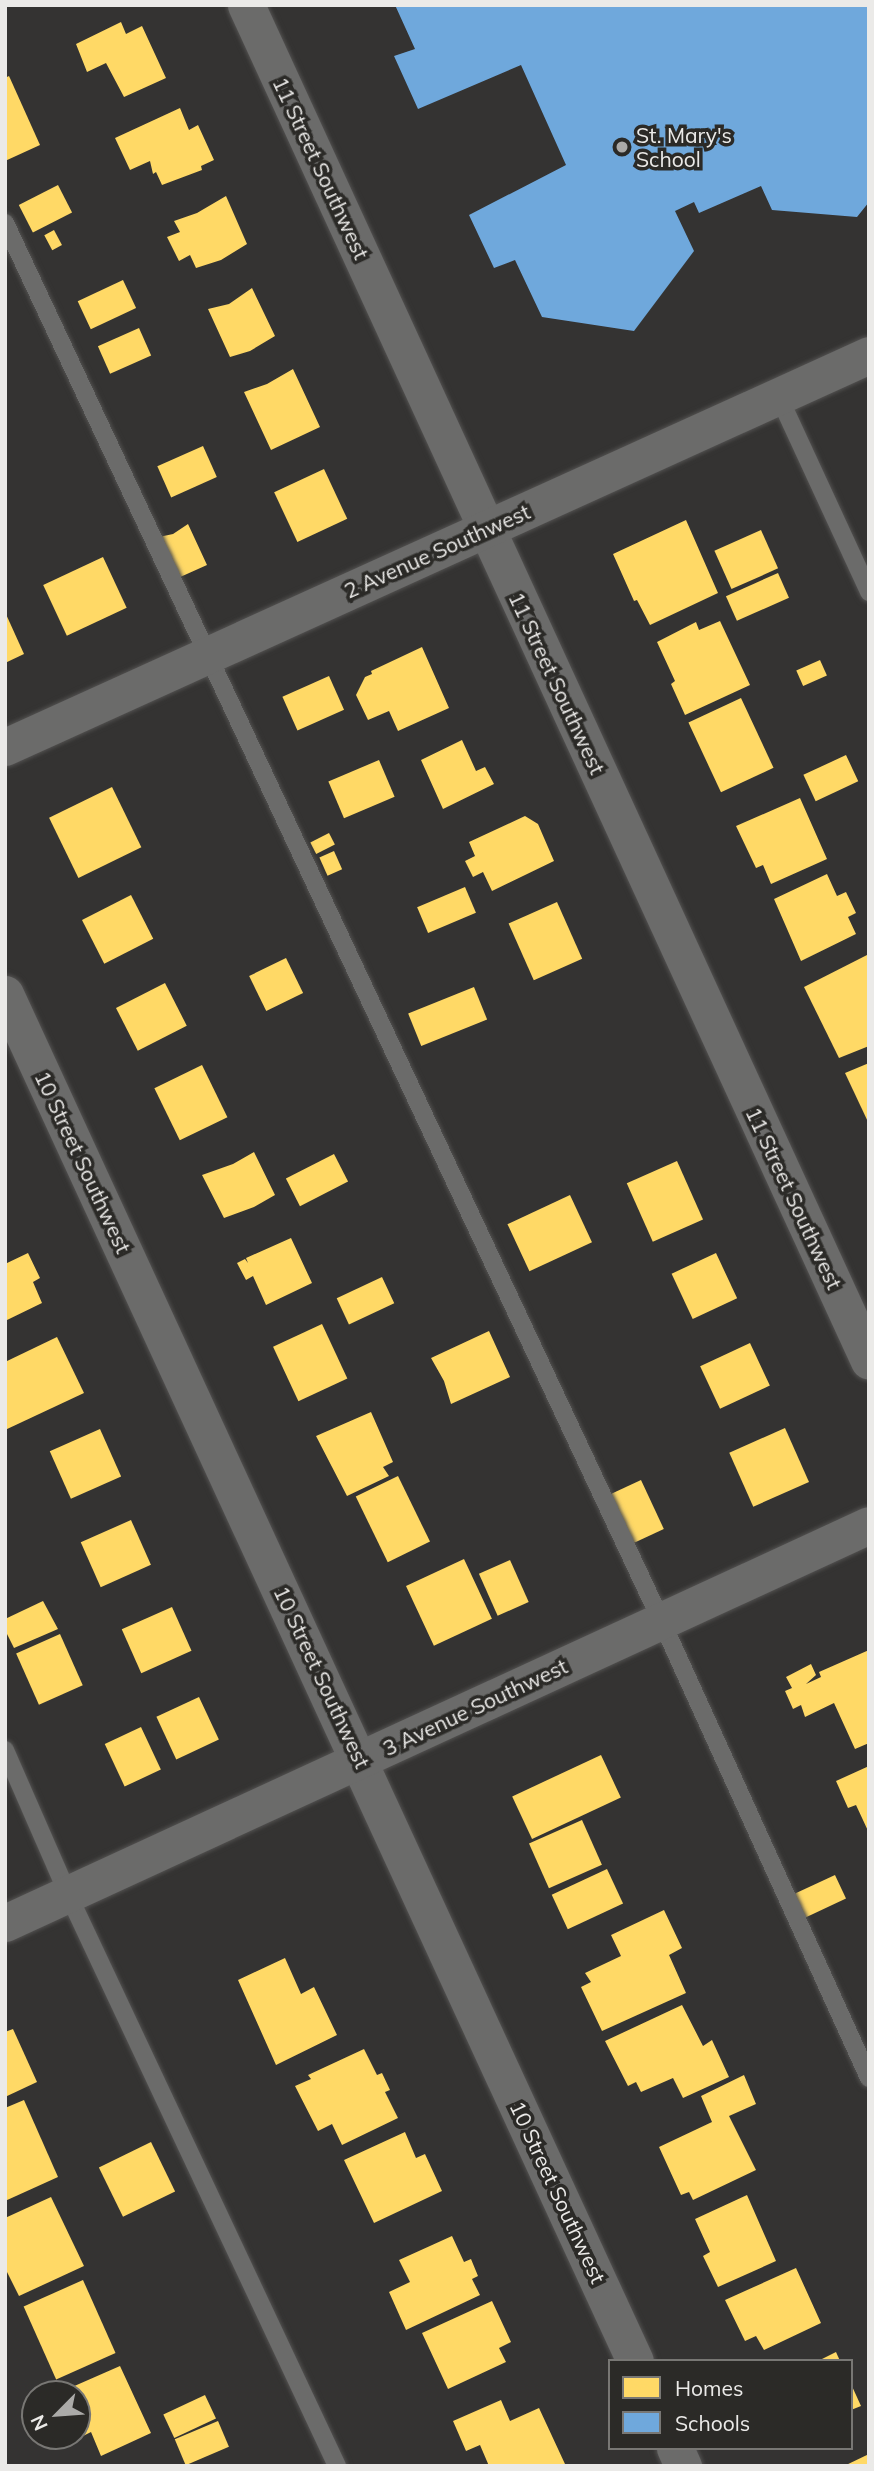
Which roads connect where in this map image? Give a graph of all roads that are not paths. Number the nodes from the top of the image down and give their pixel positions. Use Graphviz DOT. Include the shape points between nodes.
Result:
graph roads {
  1 [pos="246,5"];
  2 [pos="5,223"];
  3 [pos="869,355"];
  4 [pos="779,397"];
  5 [pos="487,529"];
  6 [pos="869,592"];
  7 [pos="208,655"];
  8 [pos="5,747"];
  9 [pos="5,994"];
  10 [pos="869,1361"];
  11 [pos="869,1525"];
  12 [pos="662,1620"];
  13 [pos="5,1750"];
  14 [pos="360,1759"];
  15 [pos="68,1894"];
  16 [pos="5,1923"];
  17 [pos="869,2078"];
  18 [pos="634,2359"];
  19 [pos="676,2450"];
  20 [pos="337,2466"];
  21 [pos="683,2466"];
  1 -- 5 [label="street, 11 Street Southwest"];
  2 -- 7 [label="lane"];
  3 -- 4 [label="street, 2 Avenue Southwest"];
  4 -- 5 [label="street, 2 Avenue Southwest"];
  4 -- 6 [label="lane"];
  5 -- 7 [label="street, 2 Avenue Southwest"];
  5 -- 10 [label="street, 11 Street Southwest"];
  7 -- 8 [label="street, 2 Avenue Southwest"];
  7 -- 12 [label="lane"];
  9 -- 14 [label="street, 10 Street Southwest"];
  11 -- 12 [label="street, 3 Avenue Southwest"];
  12 -- 14 [label="street, 3 Avenue Southwest"];
  12 -- 17 [label="lane"];
  13 -- 15 [label="lane"];
  14 -- 15 [label="street, 3 Avenue Southwest"];
  14 -- 18 [label="street, 10 Street Southwest"];
  15 -- 16 [label="street, 3 Avenue Southwest"];
  15 -- 20 [label="lane"];
  19 -- 21 [label="street"];
}
